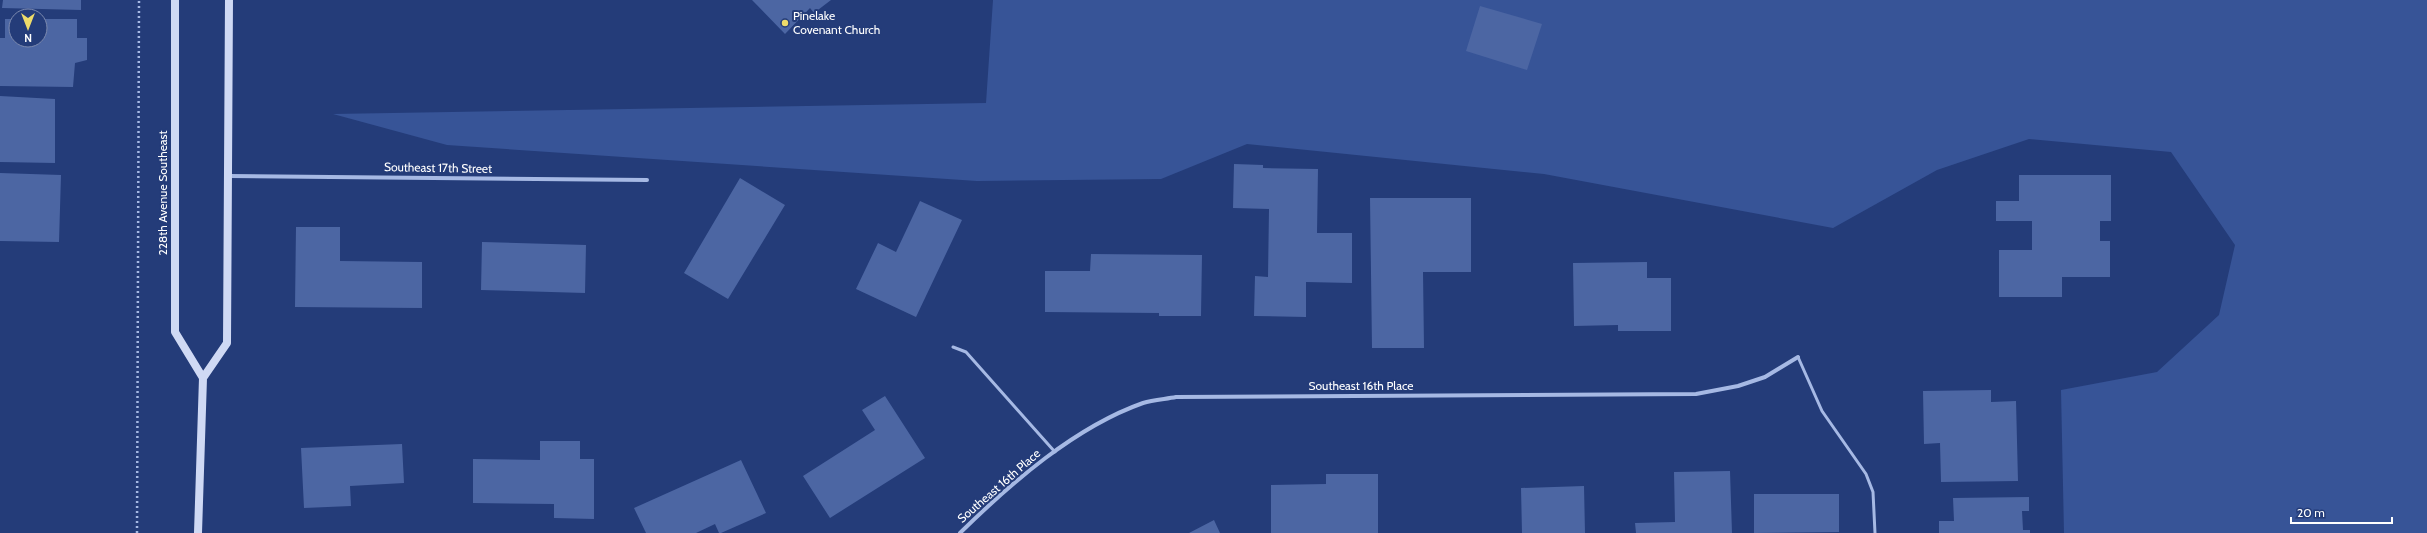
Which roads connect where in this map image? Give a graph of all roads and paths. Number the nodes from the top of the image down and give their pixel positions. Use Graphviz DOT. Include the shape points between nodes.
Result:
graph roads {
  1 [pos="139,0"];
  2 [pos="175,0"];
  3 [pos="229,0"];
  4 [pos="228,176"];
  5 [pos="647,180"];
  6 [pos="953,347"];
  7 [pos="1798,357"];
  8 [pos="203,378"];
  9 [pos="1055,452"];
  10 [pos="138,533"];
  11 [pos="198,533"];
  12 [pos="960,533"];
  13 [pos="1875,533"];
  1 -- 10 [label="path"];
  2 -- 8 [label="main road, 228th Avenue Southeast" via="175,332"];
  3 -- 4 [label="main road"];
  4 -- 5 [label="street, Southeast 17th Street"];
  4 -- 8 [label="main road" via="227,343"];
  6 -- 9 [label="lane" via="966,352"];
  7 -- 9 [label="street, Southeast 16th Place" via="1765,377 1738,386 1696,394 1176,397 1144,403 1121,413"];
  7 -- 13 [label="lane" via="1822,411 1866,474 1873,492"];
  8 -- 11 [label="main road"];
  9 -- 12 [label="street, Southeast 16th Place" via="1041,461"];
}
